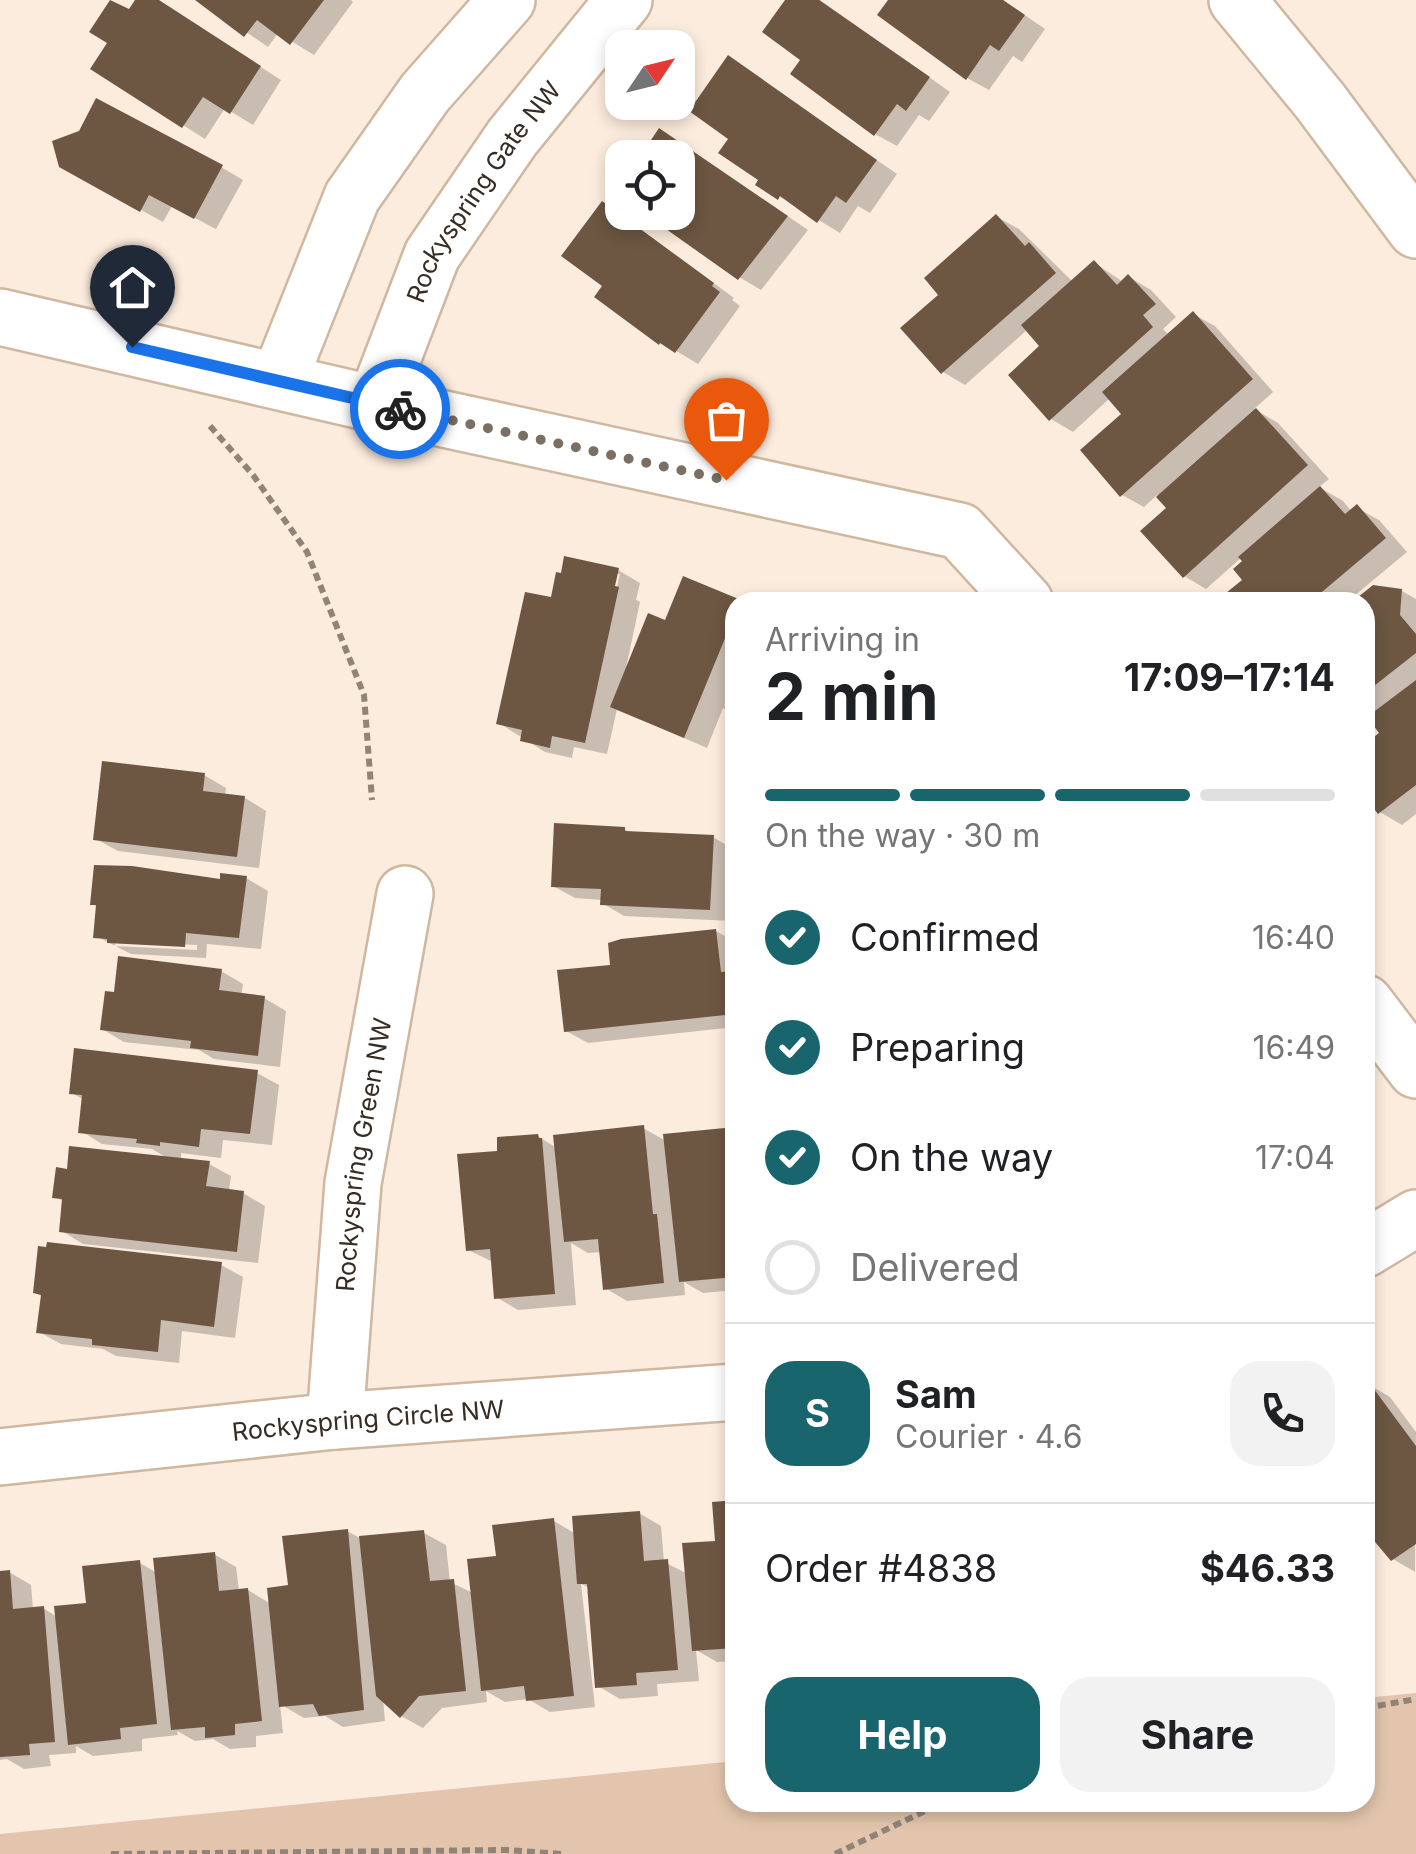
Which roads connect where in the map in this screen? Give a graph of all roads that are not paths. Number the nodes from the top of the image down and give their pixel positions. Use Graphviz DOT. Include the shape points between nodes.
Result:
graph roads {
  1 [pos="507,0"];
  2 [pos="624,0"];
  3 [pos="1237,0"];
  4 [pos="1416,230"];
  5 [pos="0,317"];
  6 [pos="280,380"];
  7 [pos="376,404"];
  8 [pos="1016,592"];
  9 [pos="405,894"];
  10 [pos="1375,1016"];
  11 [pos="1416,1070"];
  12 [pos="1416,1218"];
  13 [pos="1375,1243"];
  14 [pos="725,1393"];
  15 [pos="335,1420"];
  16 [pos="0,1457"];
  1 -- 6 [label="street" via="425,94 352,197"];
  2 -- 7 [label="street, Rockyspring Gate NW" via="512,138 432,255"];
  3 -- 4 [label="street"];
  5 -- 6 [label="street"];
  6 -- 7 [label="street"];
  7 -- 8 [label="street" via="960,530"];
  9 -- 15 [label="street, Rockyspring Green NW" via="352,1183"];
  10 -- 11 [label="street"];
  12 -- 13 [label="street"];
  14 -- 15 [label="street, Rockyspring Circle NW"];
  15 -- 16 [label="street, Rockyspring Circle NW"];
}
